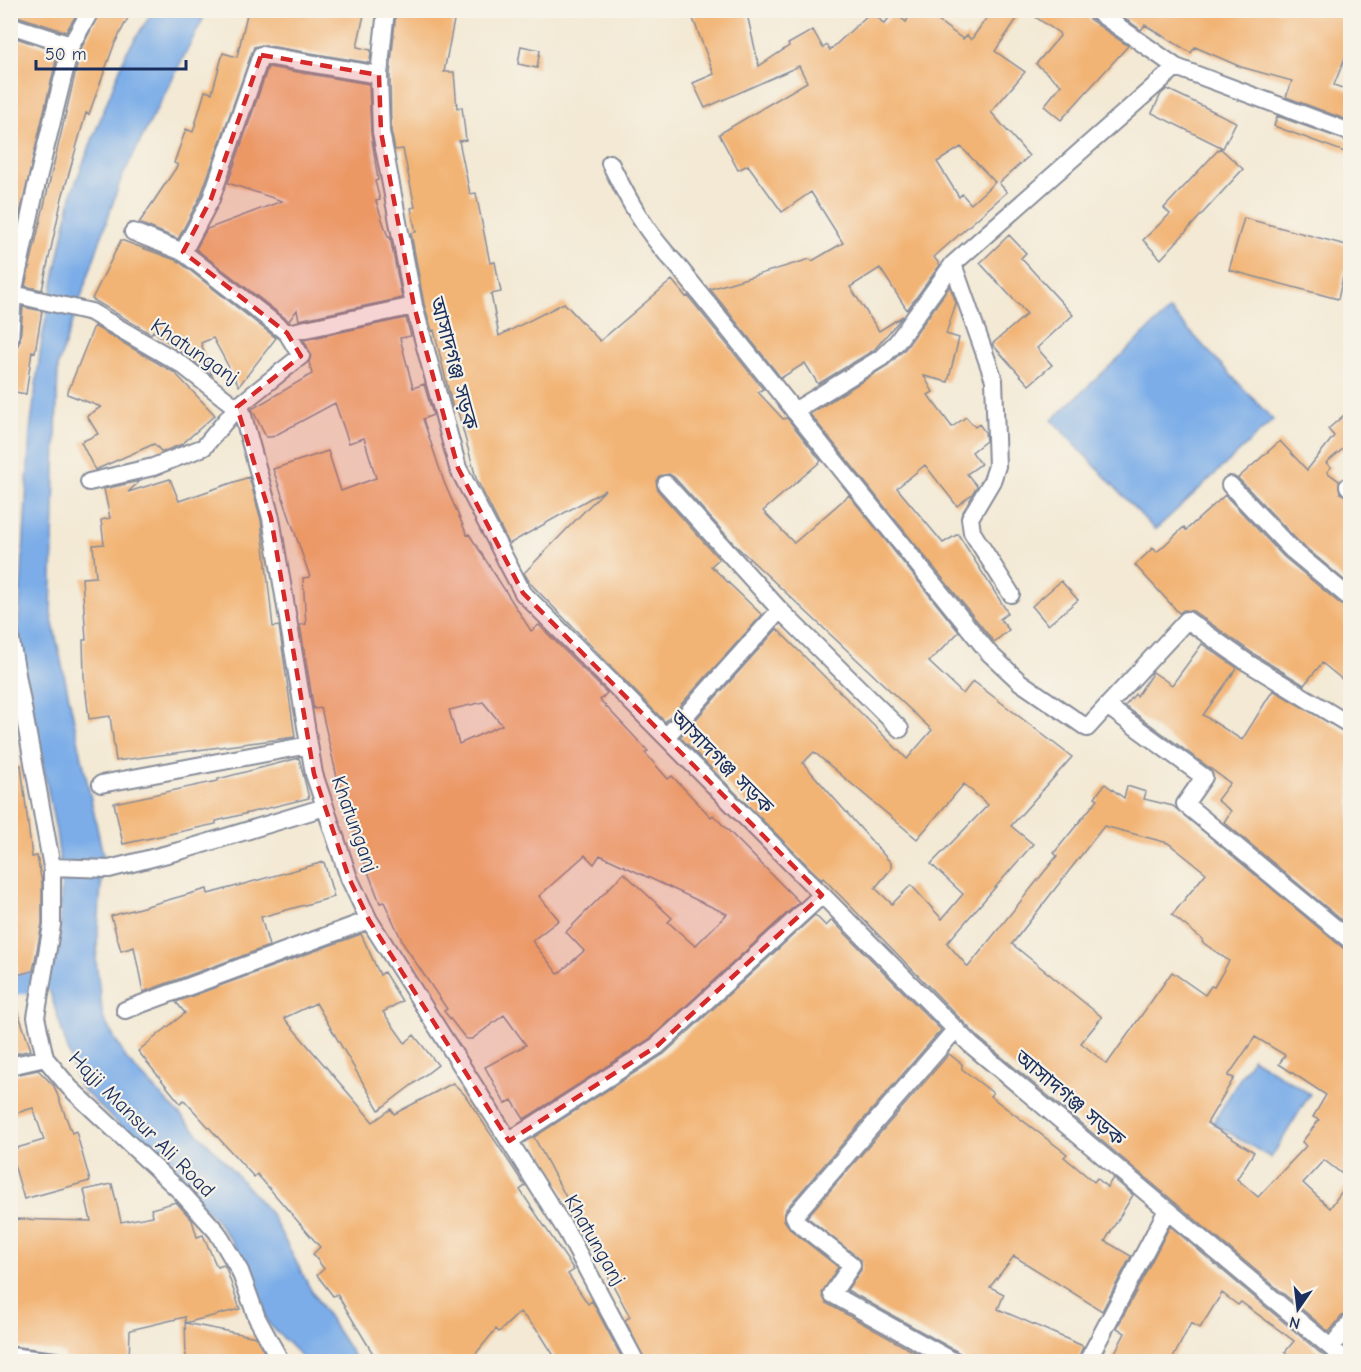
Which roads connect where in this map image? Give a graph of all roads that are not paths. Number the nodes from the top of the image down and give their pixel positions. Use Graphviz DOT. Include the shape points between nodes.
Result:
graph roads {
  1 [pos="91,10"];
  2 [pos="386,10"];
  3 [pos="1095,10"];
  4 [pos="10,25"];
  5 [pos="71,45"];
  6 [pos="1176,67"];
  7 [pos="379,75"];
  8 [pos="1350,132"];
  9 [pos="610,163"];
  10 [pos="132,232"];
  11 [pos="183,252"];
  12 [pos="953,264"];
  13 [pos="18,295"];
  14 [pos="414,306"];
  15 [pos="287,333"];
  16 [pos="10,340"];
  17 [pos="237,407"];
  18 [pos="794,411"];
  19 [pos="89,482"];
  20 [pos="666,484"];
  21 [pos="1230,485"];
  22 [pos="1011,594"];
  23 [pos="1350,597"];
  24 [pos="780,610"];
  25 [pos="10,636"];
  26 [pos="1107,706"];
  27 [pos="1350,725"];
  28 [pos="900,729"];
  29 [pos="10,735"];
  30 [pos="28,735"];
  31 [pos="666,737"];
  32 [pos="309,745"];
  33 [pos="101,784"];
  34 [pos="325,807"];
  35 [pos="52,867"];
  36 [pos="822,895"];
  37 [pos="369,920"];
  38 [pos="1350,940"];
  39 [pos="125,1010"];
  40 [pos="956,1029"];
  41 [pos="45,1058"];
  42 [pos="10,1066"];
  43 [pos="509,1141"];
  44 [pos="1167,1210"];
  45 [pos="1350,1323"];
  46 [pos="1331,1347"];
  47 [pos="10,1356"];
  48 [pos="50,1361"];
  49 [pos="57,1362"];
  50 [pos="281,1362"];
  51 [pos="636,1362"];
  52 [pos="955,1362"];
  53 [pos="1087,1362"];
  54 [pos="1348,1362"];
  1 -- 5 [label="street"];
  2 -- 7 [label="street, আসাদগঞ্জ সড়ক"];
  3 -- 6 [label="street"];
  4 -- 5 [label="street"];
  5 -- 13 [label="street" via="38,178"];
  6 -- 8 [label="street"];
  6 -- 12 [label="street"];
  7 -- 11 [label="street" via="261,55 211,199"];
  7 -- 14 [label="street, আসাদগঞ্জ সড়ক" via="381,132"];
  9 -- 18 [label="street" via="643,226"];
  10 -- 11 [label="street"];
  11 -- 15 [label="street"];
  12 -- 18 [label="street" via="881,358"];
  12 -- 22 [label="street" via="994,380 997,466 970,518 972,532"];
  13 -- 16 [label="street"];
  13 -- 17 [label="street, Khatunganj" via="91,312 181,364"];
  14 -- 15 [label="street"];
  14 -- 31 [label="street, আসাদগঞ্জ সড়ক" via="458,468 523,593"];
  15 -- 17 [label="street" via="301,356"];
  17 -- 19 [label="street" via="204,447 153,467"];
  17 -- 32 [label="street, Khatunganj" via="242,412 271,518"];
  18 -- 26 [label="street" via="989,653 1020,682 1087,728"];
  20 -- 24 [label="street"];
  21 -- 23 [label="street" via="1291,549"];
  24 -- 28 [label="street"];
  24 -- 31 [label="street"];
  25 -- 30 [label="street, Hajji Mansur Ali Road"];
  26 -- 27 [label="street" via="1187,620 1248,663"];
  26 -- 38 [label="street" via="1204,777 1185,804"];
  29 -- 30 [label="street"];
  30 -- 35 [label="street, Hajji Mansur Ali Road"];
  31 -- 36 [label="street, আসাদগঞ্জ সড়ক"];
  32 -- 33 [label="street"];
  32 -- 34 [label="street, Khatunganj"];
  34 -- 35 [label="street" via="109,869"];
  34 -- 37 [label="street, Khatunganj" via="349,878"];
  35 -- 41 [label="street, Hajji Mansur Ali Road" via="52,925 36,1017"];
  36 -- 40 [label="street, আসাদগঞ্জ সড়ক"];
  36 -- 43 [label="street" via="657,1046"];
  37 -- 39 [label="street"];
  37 -- 43 [label="street, Khatunganj"];
  40 -- 44 [label="street, আসাদগঞ্জ সড়ক"];
  40 -- 52 [label="street" via="794,1216 852,1265 832,1294"];
  41 -- 42 [label="street"];
  41 -- 50 [label="street, Hajji Mansur Ali Road" via="70,1088 181,1192 217,1232 240,1271 257,1318"];
  43 -- 51 [label="street, Khatunganj" via="567,1232"];
  44 -- 46 [label="street, আসাদগঞ্জ সড়ক"];
  44 -- 53 [label="street"];
  45 -- 46 [label="street"];
  46 -- 54 [label="street, আসাদগঞ্জ সড়ক"];
  47 -- 48 [label="street"];
  48 -- 49 [label="street"];
}
